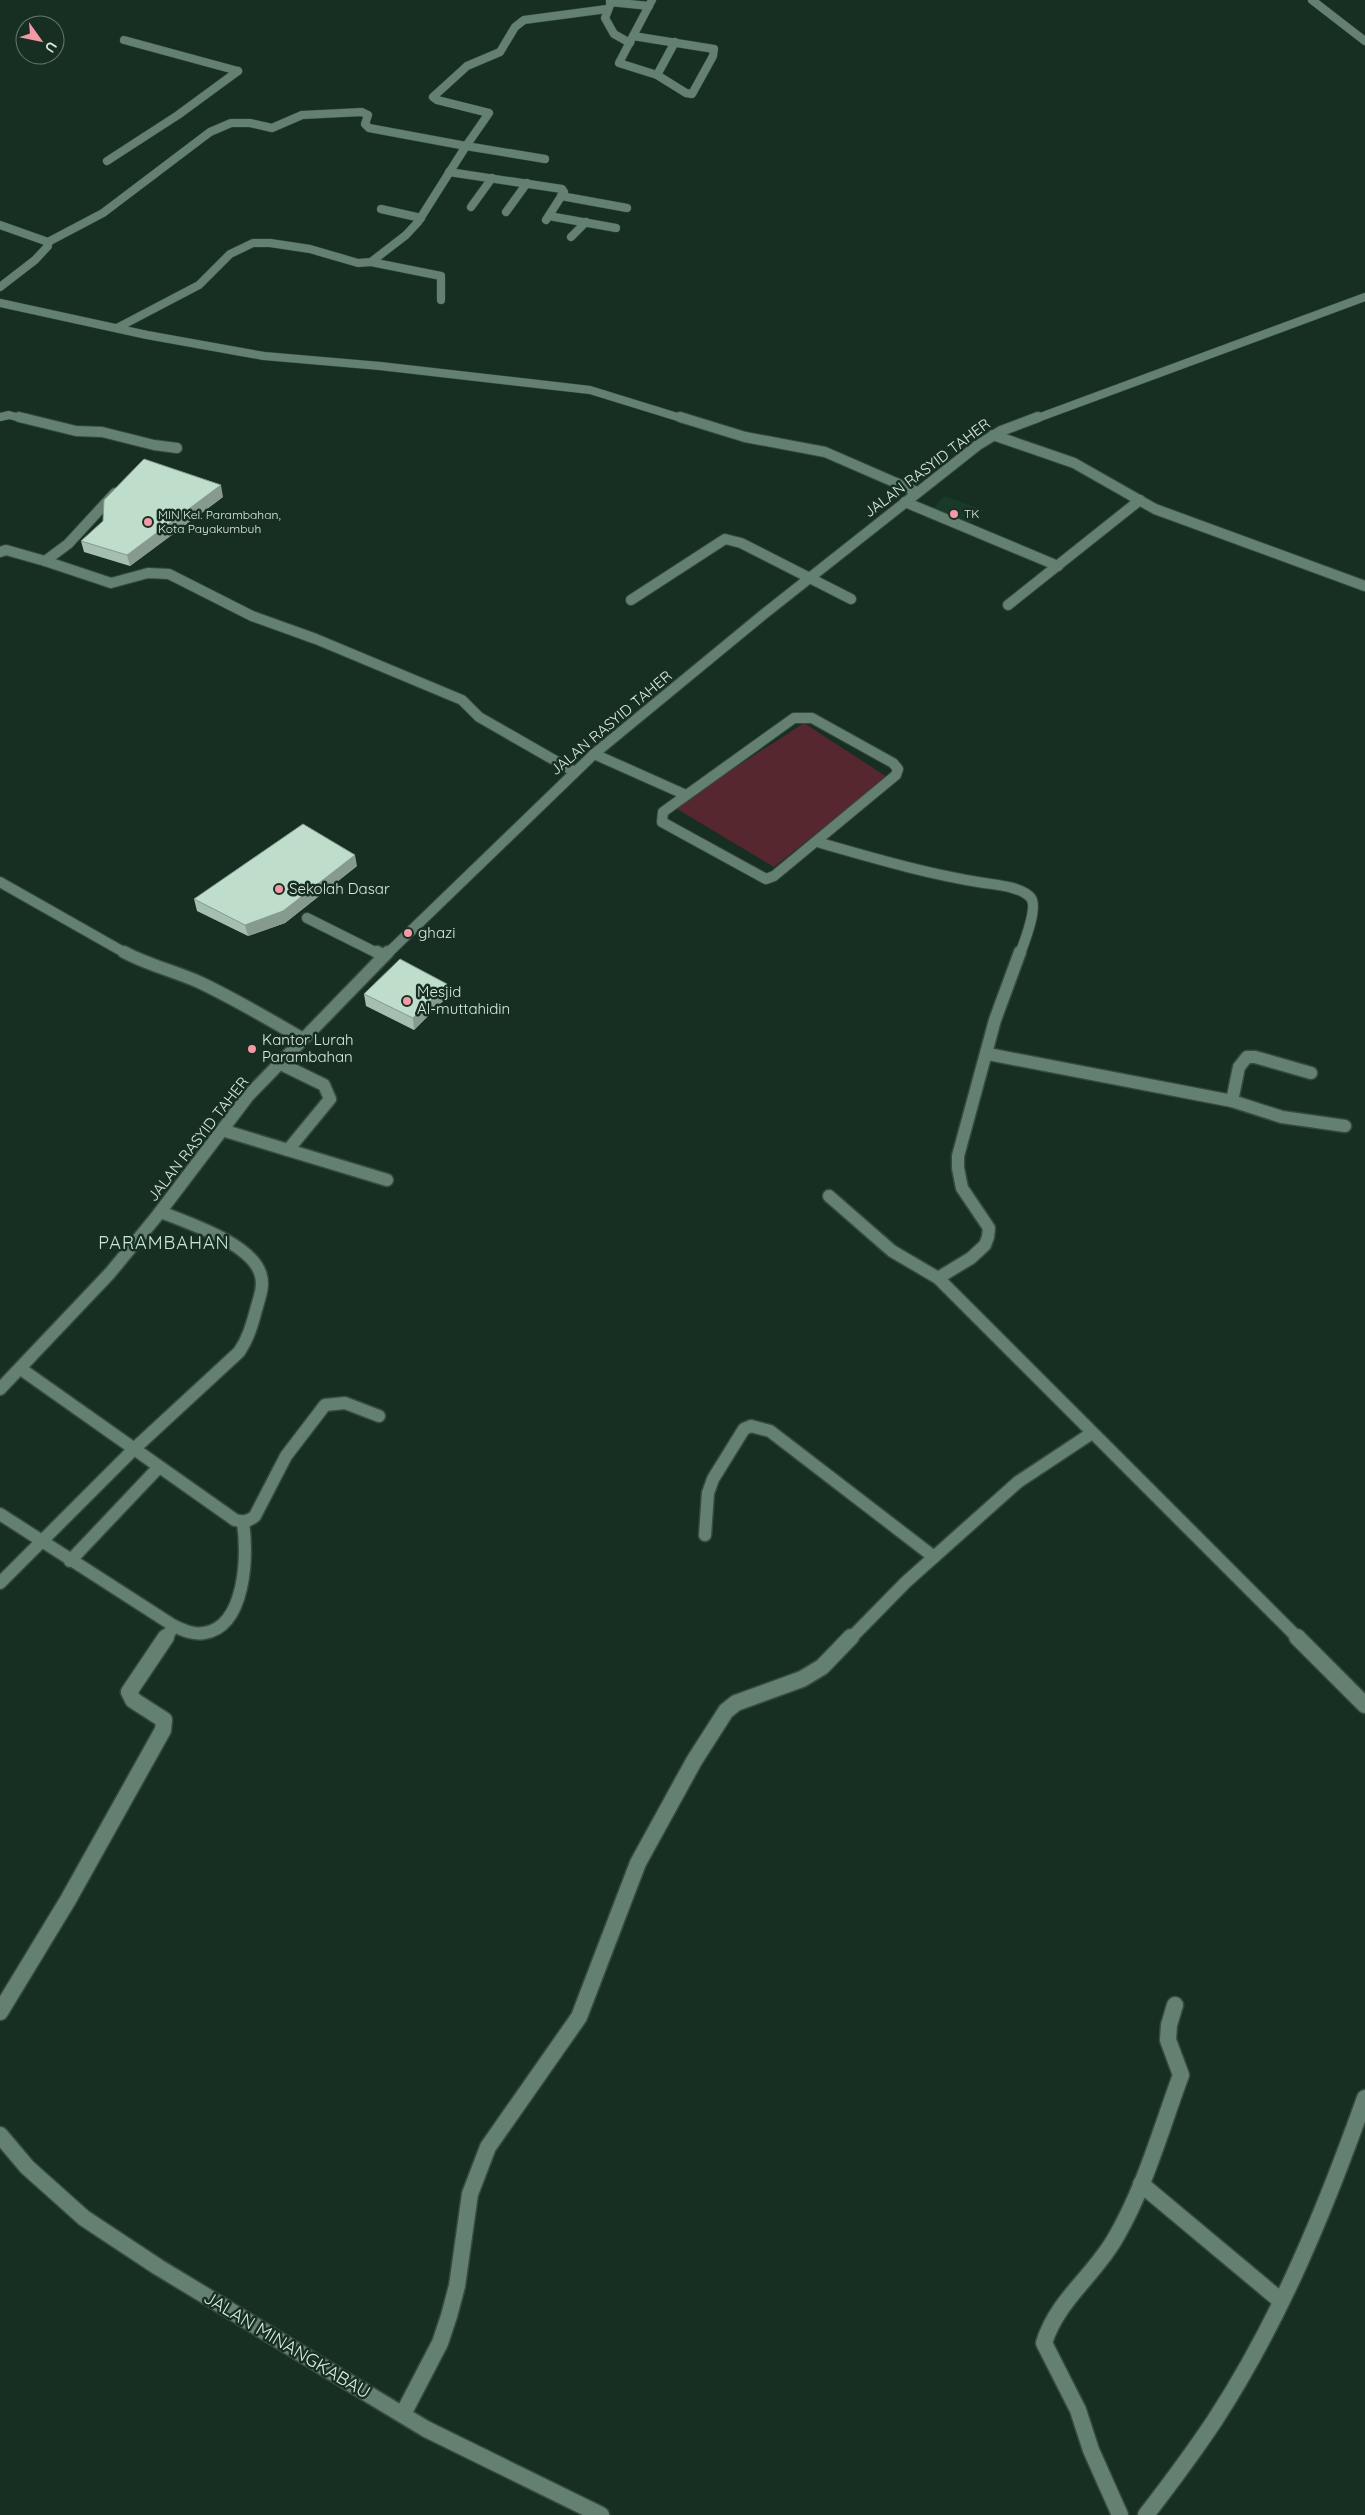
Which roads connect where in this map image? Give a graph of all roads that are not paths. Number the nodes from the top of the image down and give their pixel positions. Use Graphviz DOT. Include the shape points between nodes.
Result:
graph roads {
  1 [pos="1312,0"];
  2 [pos="610,3"];
  3 [pos="651,3"];
  4 [pos="631,39"];
  5 [pos="124,40"];
  6 [pos="1365,40"];
  7 [pos="675,42"];
  8 [pos="657,75"];
  9 [pos="466,146"];
  10 [pos="545,159"];
  11 [pos="107,161"];
  12 [pos="449,172"];
  13 [pos="492,178"];
  14 [pos="527,184"];
  15 [pos="562,196"];
  16 [pos="470,207"];
  17 [pos="627,208"];
  18 [pos="381,209"];
  19 [pos="506,212"];
  20 [pos="421,218"];
  21 [pos="586,222"];
  22 [pos="0,224"];
  23 [pos="616,228"];
  24 [pos="571,237"];
  25 [pos="48,242"];
  26 [pos="371,262"];
  27 [pos="0,287"];
  28 [pos="1365,297"];
  29 [pos="441,300"];
  30 [pos="0,303"];
  31 [pos="117,328"];
  32 [pos="0,417"];
  33 [pos="993,435"];
  34 [pos="177,448"];
  35 [pos="121,487"];
  36 [pos="918,492"];
  37 [pos="1140,500"];
  38 [pos="905,502"];
  39 [pos="0,552"];
  40 [pos="44,562"];
  41 [pos="1058,566"];
  42 [pos="808,579"];
  43 [pos="1365,586"];
  44 [pos="851,599"];
  45 [pos="631,600"];
  46 [pos="1008,606"];
  47 [pos="594,754"];
  48 [pos="575,772"];
  49 [pos="686,795"];
  50 [pos="817,842"];
  51 [pos="0,882"];
  52 [pos="307,918"];
  53 [pos="384,956"];
  54 [pos="303,1039"];
  55 [pos="988,1054"];
  56 [pos="279,1063"];
  57 [pos="1311,1073"];
  58 [pos="1232,1101"];
  59 [pos="1345,1126"];
  60 [pos="222,1130"];
  61 [pos="288,1150"];
  62 [pos="386,1180"];
  63 [pos="830,1196"];
  64 [pos="161,1212"];
  65 [pos="938,1278"];
  66 [pos="21,1369"];
  67 [pos="0,1390"];
  68 [pos="378,1416"];
  69 [pos="1092,1432"];
  70 [pos="134,1449"];
  71 [pos="158,1467"];
  72 [pos="0,1514"];
  73 [pos="244,1523"];
  74 [pos="705,1535"];
  75 [pos="40,1541"];
  76 [pos="934,1557"];
  77 [pos="70,1561"];
  78 [pos="0,1583"];
  79 [pos="174,1626"];
  80 [pos="1365,1705"];
  81 [pos="1175,2005"];
  82 [pos="0,2012"];
  83 [pos="1365,2098"];
  84 [pos="0,2135"];
  85 [pos="1141,2184"];
  86 [pos="1281,2301"];
  87 [pos="403,2414"];
  88 [pos="601,2515"];
  89 [pos="1120,2515"];
  90 [pos="1146,2515"];
  1 -- 6 [label="street"];
  2 -- 3 [label="street"];
  2 -- 4 [label="street" via="605,18 611,31"];
  2 -- 9 [label="street" via="524,20 515,27 500,52 467,66 436,93 435,100 489,113"];
  3 -- 4 [label="street"];
  4 -- 7 [label="street"];
  4 -- 8 [label="street" via="619,65"];
  5 -- 11 [label="street" via="238,71"];
  7 -- 8 [label="street"];
  7 -- 8 [label="street" via="709,47 714,51 691,94"];
  9 -- 10 [label="street"];
  9 -- 12 [label="street"];
  9 -- 25 [label="street" via="369,128 365,124 368,115 362,112 302,115 272,128 241,122 223,125 103,213"];
  12 -- 13 [label="street"];
  12 -- 20 [label="street"];
  13 -- 14 [label="street"];
  13 -- 16 [label="street"];
  14 -- 15 [label="street" via="562,189"];
  14 -- 19 [label="street"];
  15 -- 17 [label="street"];
  15 -- 21 [label="street" via="547,218"];
  18 -- 20 [label="street"];
  20 -- 26 [label="street" via="406,235"];
  21 -- 23 [label="street"];
  21 -- 24 [label="street"];
  22 -- 25 [label="street"];
  25 -- 27 [label="street" via="35,260"];
  26 -- 29 [label="street" via="441,276"];
  26 -- 31 [label="street" via="358,263 310,249 253,243 230,254 199,284"];
  28 -- 33 [label="street, JALAN RASYID TAHER" via="1019,422"];
  30 -- 31 [label="street"];
  31 -- 36 [label="street" via="264,356 590,390 745,437 831,454"];
  32 -- 34 [label="street" via="9,415 76,431 102,432"];
  33 -- 36 [label="street, JALAN RASYID TAHER"];
  33 -- 37 [label="street" via="1074,463"];
  35 -- 40 [label="street" via="68,544"];
  36 -- 38 [label="street, JALAN RASYID TAHER"];
  37 -- 41 [label="street"];
  37 -- 43 [label="street" via="1155,509"];
  38 -- 41 [label="street"];
  38 -- 42 [label="street, JALAN RASYID TAHER"];
  39 -- 40 [label="street" via="6,550"];
  40 -- 48 [label="street" via="111,583 148,573 169,574 257,618 462,700 479,717"];
  41 -- 46 [label="street"];
  42 -- 44 [label="street"];
  42 -- 45 [label="street" via="741,543 725,539"];
  42 -- 47 [label="street, JALAN RASYID TAHER"];
  47 -- 48 [label="street, JALAN RASYID TAHER"];
  47 -- 49 [label="street"];
  48 -- 53 [label="street, JALAN RASYID TAHER"];
  49 -- 50 [label="street" via="663,812 662,822 763,878 772,878"];
  49 -- 50 [label="street" via="794,718 809,717 893,763 898,769"];
  50 -- 55 [label="street" via="938,876 1009,887 1030,897 1032,911"];
  51 -- 54 [label="street" via="144,963 235,999"];
  52 -- 53 [label="street"];
  53 -- 54 [label="street, JALAN RASYID TAHER"];
  54 -- 56 [label="street, JALAN RASYID TAHER"];
  55 -- 58 [label="street"];
  55 -- 65 [label="street" via="957,1166 961,1188 989,1228 988,1242 979,1252"];
  56 -- 60 [label="street, JALAN RASYID TAHER"];
  56 -- 61 [label="street" via="324,1085 330,1099"];
  57 -- 58 [label="street" via="1247,1057 1239,1066"];
  58 -- 59 [label="street" via="1282,1117"];
  60 -- 61 [label="street"];
  60 -- 64 [label="street, JALAN RASYID TAHER"];
  61 -- 62 [label="street"];
  63 -- 65 [label="street" via="892,1251"];
  64 -- 66 [label="street, JALAN RASYID TAHER" via="110,1274"];
  64 -- 70 [label="street" via="243,1251 260,1273 261,1293 244,1346"];
  65 -- 69 [label="street"];
  66 -- 67 [label="street, JALAN RASYID TAHER"];
  66 -- 70 [label="street"];
  68 -- 73 [label="street" via="342,1401 325,1405 286,1456 255,1516"];
  69 -- 76 [label="street" via="1018,1482"];
  69 -- 80 [label="street"];
  70 -- 71 [label="street"];
  70 -- 75 [label="street"];
  71 -- 73 [label="street"];
  71 -- 77 [label="street"];
  72 -- 75 [label="street"];
  73 -- 79 [label="street" via="247,1540 244,1578 233,1609 208,1632 193,1633"];
  74 -- 76 [label="street" via="708,1493 713,1479 744,1429 760,1426"];
  75 -- 77 [label="street"];
  75 -- 78 [label="street"];
  76 -- 87 [label="street" via="822,1667 802,1679 736,1703 726,1711 694,1761 638,1863 579,2017 488,2147 470,2194 458,2286 449,2316 440,2343"];
  77 -- 79 [label="street"];
  79 -- 82 [label="street" via="129,1692 133,1700 164,1720 162,1730 68,1900"];
  81 -- 85 [label="street" via="1167,2036 1181,2075"];
  83 -- 86 [label="street" via="1341,2168"];
  84 -- 87 [label="street, JALAN MINANGKABAU" via="28,2167 84,2218 212,2302"];
  85 -- 86 [label="street"];
  85 -- 89 [label="street" via="1101,2263 1056,2312 1044,2343 1074,2401 1091,2450"];
  86 -- 90 [label="street" via="1227,2400 1181,2472"];
  87 -- 88 [label="street, JALAN MINANGKABAU" via="497,2465"];
}
